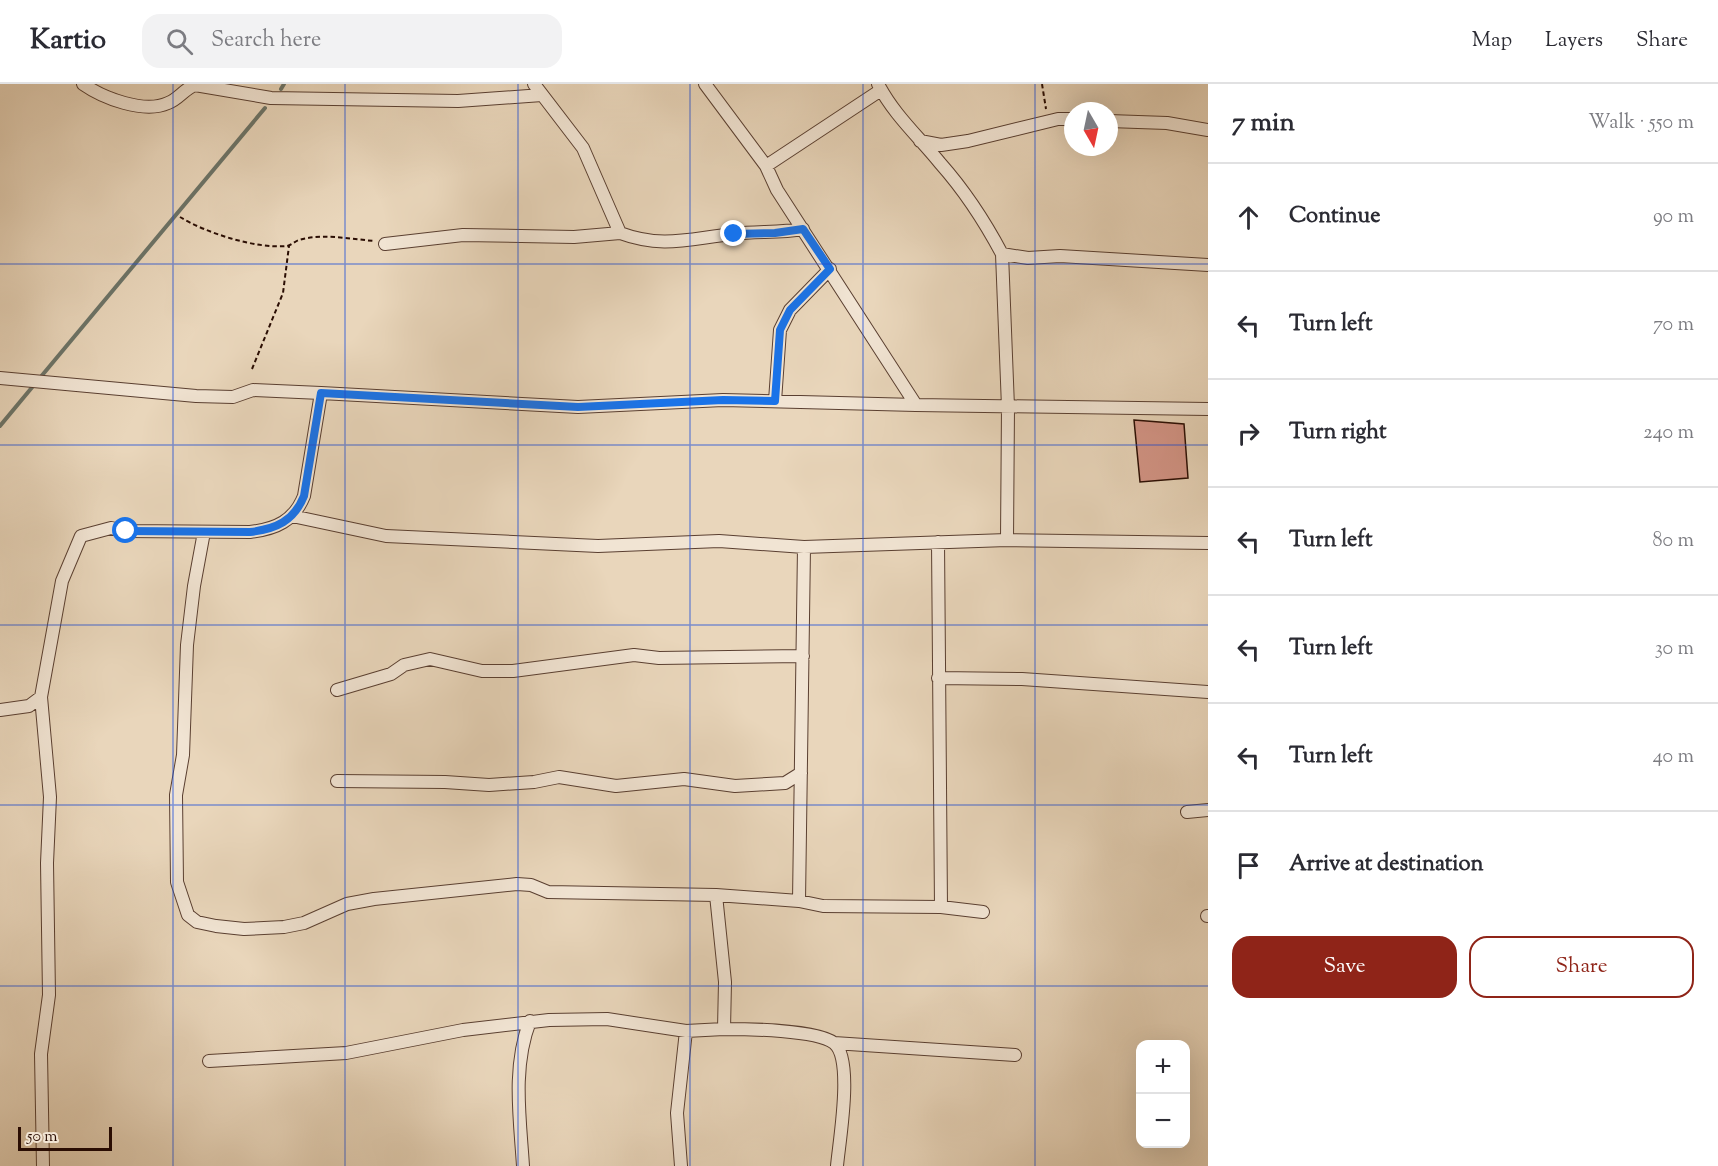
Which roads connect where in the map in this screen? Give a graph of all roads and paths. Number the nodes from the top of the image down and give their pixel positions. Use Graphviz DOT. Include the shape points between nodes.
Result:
graph roads {
  1 [pos="83,84"];
  2 [pos="534,84"];
  3 [pos="705,84"];
  4 [pos="1042,84"];
  5 [pos="880,87"];
  6 [pos="542,95"];
  7 [pos="1064,120"];
  8 [pos="1048,121"];
  9 [pos="1118,121"];
  10 [pos="1208,130"];
  11 [pos="920,141"];
  12 [pos="766,166"];
  13 [pos="180,217"];
  14 [pos="803,229"];
  15 [pos="620,233"];
  16 [pos="388,243"];
  17 [pos="289,246"];
  18 [pos="1002,254"];
  19 [pos="1208,265"];
  20 [pos="830,269"];
  21 [pos="252,369"];
  22 [pos="0,378"];
  23 [pos="321,393"];
  24 [pos="775,401"];
  25 [pos="916,405"];
  26 [pos="1008,407"];
  27 [pos="1208,409"];
  28 [pos="292,516"];
  29 [pos="204,532"];
  30 [pos="1007,540"];
  31 [pos="938,542"];
  32 [pos="1208,543"];
  33 [pos="804,548"];
  34 [pos="803,657"];
  35 [pos="938,678"];
  36 [pos="338,690"];
  37 [pos="1208,692"];
  38 [pos="41,697"];
  39 [pos="0,710"];
  40 [pos="801,773"];
  41 [pos="337,781"];
  42 [pos="1208,810"];
  43 [pos="1187,812"];
  44 [pos="716,895"];
  45 [pos="799,901"];
  46 [pos="941,907"];
  47 [pos="983,912"];
  48 [pos="531,1021"];
  49 [pos="724,1029"];
  50 [pos="686,1031"];
  51 [pos="834,1043"];
  52 [pos="1015,1055"];
  53 [pos="209,1061"];
  54 [pos="43,1166"];
  55 [pos="523,1166"];
  56 [pos="681,1166"];
  57 [pos="837,1166"];
  1 -- 6 [label="street" via="117,102 150,106 168,104 195,85 271,98 458,101"];
  2 -- 6 [label="street"];
  3 -- 12 [label="street"];
  4 -- 8 [label="path"];
  5 -- 11 [label="street" via="889,105"];
  5 -- 12 [label="street"];
  6 -- 15 [label="street" via="583,148"];
  7 -- 8 [label="street"];
  8 -- 11 [label="street" via="968,141 940,145"];
  9 -- 10 [label="street" via="1167,123"];
  11 -- 18 [label="street" via="980,216"];
  12 -- 14 [label="street"];
  13 -- 17 [label="path" via="215,234"];
  14 -- 15 [label="street" via="691,242 652,241"];
  14 -- 20 [label="street"];
  15 -- 16 [label="street" via="574,237 463,235"];
  16 -- 17 [label="path" via="329,237 299,240"];
  17 -- 21 [label="path" via="283,293"];
  18 -- 19 [label="street"];
  18 -- 26 [label="street"];
  20 -- 24 [label="street" via="790,310 780,330"];
  20 -- 25 [label="street"];
  22 -- 23 [label="street" via="196,396 233,397 253,390"];
  23 -- 24 [label="street" via="578,407"];
  23 -- 28 [label="street" via="304,496"];
  24 -- 25 [label="street"];
  25 -- 26 [label="street"];
  26 -- 27 [label="street"];
  26 -- 30 [label="street"];
  28 -- 29 [label="street" via="268,530"];
  28 -- 33 [label="street" via="386,536 598,546 719,540"];
  29 -- 38 [label="street" via="111,528 81,536 62,581"];
  29 -- 44 [label="street" via="187,645 183,755 177,795 177,882 188,915 197,922 244,929 284,927 304,924 347,904 487,886 531,885 548,892"];
  30 -- 31 [label="street"];
  30 -- 32 [label="street"];
  31 -- 33 [label="street"];
  31 -- 35 [label="street"];
  33 -- 34 [label="street"];
  34 -- 36 [label="street" via="634,655 513,671 482,671 430,659"];
  34 -- 40 [label="street"];
  35 -- 37 [label="street" via="1022,679"];
  35 -- 46 [label="street"];
  38 -- 39 [label="street" via="29,706"];
  38 -- 54 [label="street" via="50,797 46,863 49,995 41,1054"];
  40 -- 41 [label="street" via="785,783 756,785 684,779 616,786 559,777 489,785"];
  40 -- 45 [label="street"];
  42 -- 43 [label="street"];
  44 -- 45 [label="street"];
  44 -- 49 [label="street"];
  45 -- 46 [label="street" via="823,906"];
  46 -- 47 [label="street"];
  48 -- 50 [label="street" via="607,1019"];
  48 -- 53 [label="street" via="346,1053"];
  48 -- 55 [label="street" via="518,1063"];
  49 -- 50 [label="street"];
  49 -- 51 [label="street" via="808,1035"];
  50 -- 56 [label="street" via="677,1113"];
  51 -- 52 [label="street"];
  51 -- 57 [label="street" via="843,1056 846,1089"];
}
